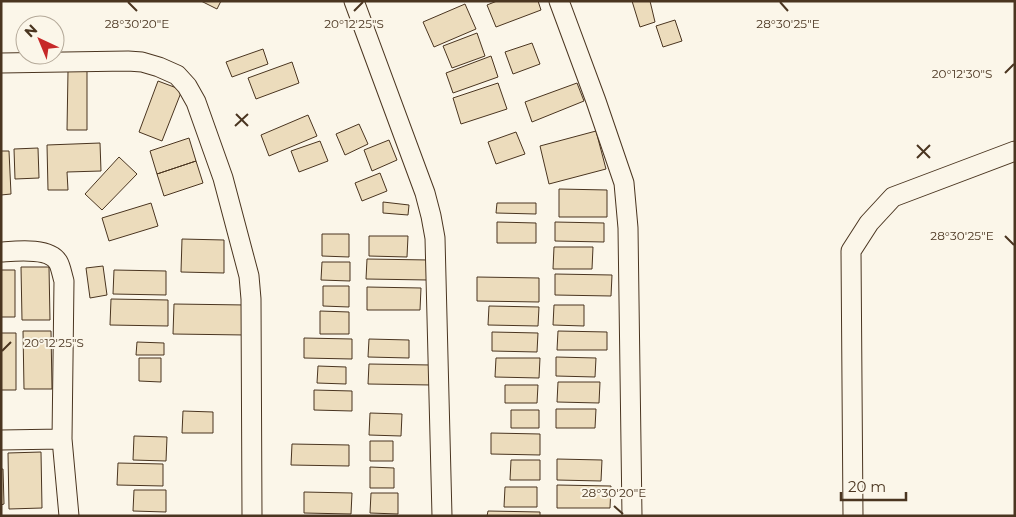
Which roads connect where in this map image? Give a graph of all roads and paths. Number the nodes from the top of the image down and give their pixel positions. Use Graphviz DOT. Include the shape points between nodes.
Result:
graph roads {
  1 [pos="354,1"];
  2 [pos="559,1"];
  3 [pos="1,63"];
  4 [pos="1015,151"];
  5 [pos="1,252"];
  6 [pos="62,439"];
  7 [pos="1,440"];
  8 [pos="69,516"];
  9 [pos="252,516"];
  10 [pos="442,516"];
  11 [pos="632,516"];
  12 [pos="853,516"];
  1 -- 10 [label="street" via="432,216"];
  2 -- 11 [label="street" via="624,183 628,228"];
  3 -- 9 [label="street" via="142,62 176,75 196,102 223,178 249,276"];
  4 -- 12 [label="street" via="893,197 869,223 851,251"];
  5 -- 6 [label="street" via="47,254 58,261 62,273"];
  6 -- 7 [label="street"];
  6 -- 8 [label="street"];
}
